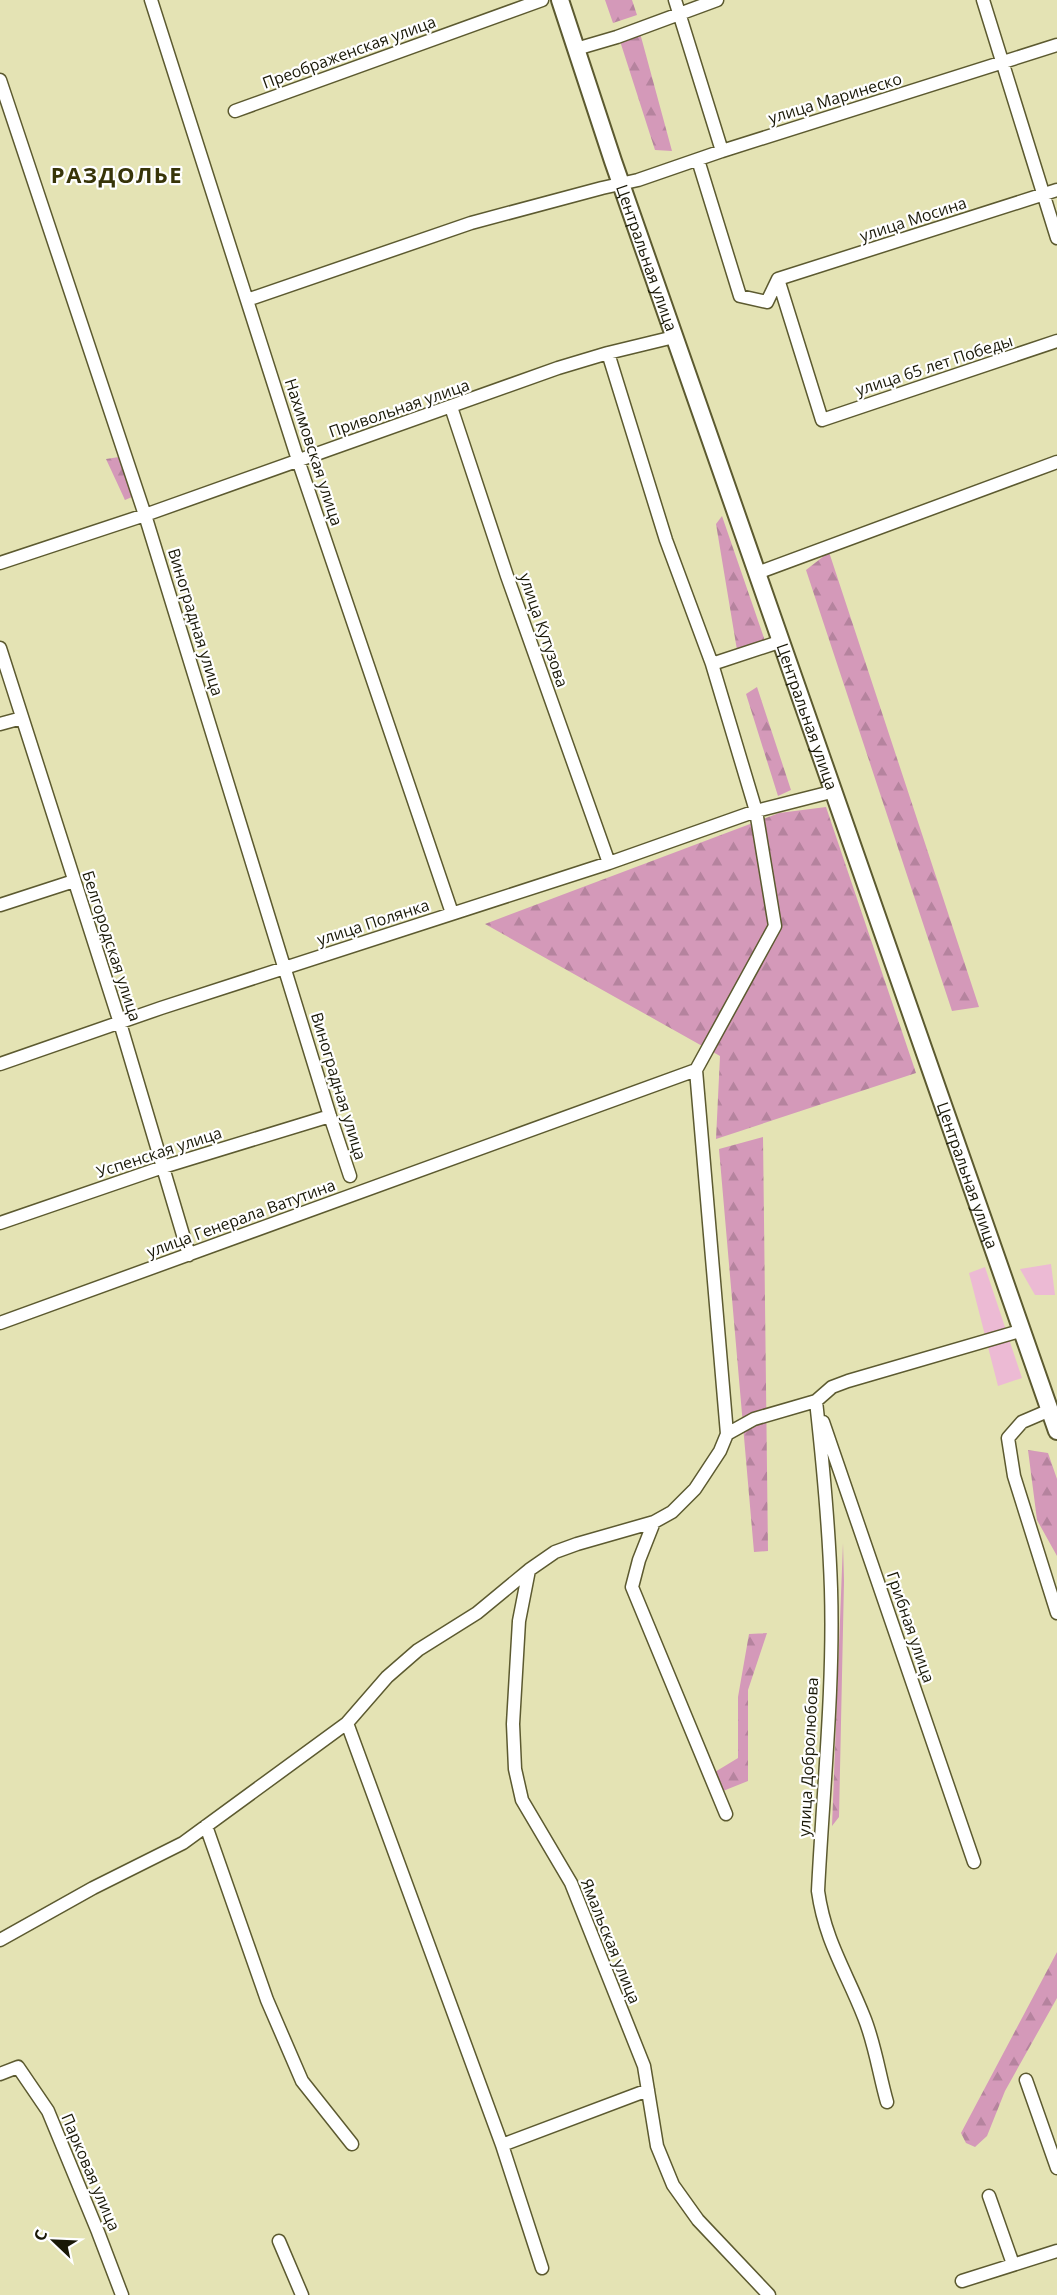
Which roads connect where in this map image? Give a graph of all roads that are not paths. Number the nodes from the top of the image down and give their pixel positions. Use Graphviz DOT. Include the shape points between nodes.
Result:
graph roads {
  1 [pos="151,0"];
  2 [pos="542,0"];
  3 [pos="560,0"];
  4 [pos="675,0"];
  5 [pos="717,0"];
  6 [pos="983,0"];
  7 [pos="678,13"];
  8 [pos="1057,45"];
  9 [pos="576,49"];
  10 [pos="1003,63"];
  11 [pos="0,80"];
  12 [pos="235,111"];
  13 [pos="722,151"];
  14 [pos="698,160"];
  15 [pos="622,184"];
  16 [pos="1057,190"];
  17 [pos="1044,194"];
  18 [pos="1057,238"];
  19 [pos="778,279"];
  20 [pos="247,300"];
  21 [pos="674,338"];
  22 [pos="1057,341"];
  23 [pos="608,353"];
  24 [pos="451,407"];
  25 [pos="298,460"];
  26 [pos="1057,462"];
  27 [pos="145,515"];
  28 [pos="0,563"];
  29 [pos="757,573"];
  30 [pos="782,641"];
  31 [pos="0,648"];
  32 [pos="712,664"];
  33 [pos="22,718"];
  34 [pos="0,724"];
  35 [pos="835,791"];
  36 [pos="756,812"];
  37 [pos="609,863"];
  38 [pos="74,881"];
  39 [pos="0,905"];
  40 [pos="452,913"];
  41 [pos="286,968"];
  42 [pos="120,1023"];
  43 [pos="0,1064"];
  44 [pos="696,1070"];
  45 [pos="330,1116"];
  46 [pos="163,1167"];
  47 [pos="350,1176"];
  48 [pos="0,1223"];
  49 [pos="189,1255"];
  50 [pos="0,1323"];
  51 [pos="1023,1330"];
  52 [pos="816,1401"];
  53 [pos="1050,1410"];
  54 [pos="1057,1431"];
  55 [pos="727,1434"];
  56 [pos="654,1522"];
  57 [pos="529,1570"];
  58 [pos="1057,1613"];
  59 [pos="347,1723"];
  60 [pos="726,1814"];
  61 [pos="206,1827"];
  62 [pos="974,1863"];
  63 [pos="0,1940"];
  64 [pos="0,2074"];
  65 [pos="1026,2080"];
  66 [pos="648,2090"];
  67 [pos="887,2102"];
  68 [pos="352,2144"];
  69 [pos="502,2145"];
  70 [pos="1057,2168"];
  71 [pos="989,2196"];
  72 [pos="279,2241"];
  73 [pos="1057,2252"];
  74 [pos="1012,2264"];
  75 [pos="542,2268"];
  76 [pos="962,2281"];
  77 [pos="122,2295"];
  78 [pos="302,2295"];
  79 [pos="769,2295"];
  1 -- 20 [label="street, Нахимовская улица"];
  2 -- 12 [label="street, Преображенская улица"];
  3 -- 9 [label="main road, Центральная улица"];
  4 -- 7 [label="street"];
  5 -- 7 [label="street"];
  6 -- 10 [label="street"];
  7 -- 9 [label="street"];
  7 -- 13 [label="street"];
  8 -- 10 [label="street, улица Маринеско"];
  9 -- 15 [label="main road, Центральная улица"];
  10 -- 13 [label="street, улица Маринеско"];
  10 -- 17 [label="street"];
  11 -- 27 [label="street, Виноградная улица"];
  13 -- 14 [label="street, улица Маринеско"];
  14 -- 15 [label="street, улица Маринеско"];
  14 -- 19 [label="street" via="740,296 767,302"];
  15 -- 20 [label="street" via="471,224"];
  15 -- 21 [label="main road, Центральная улица"];
  16 -- 17 [label="street, улица Мосина"];
  17 -- 18 [label="street"];
  17 -- 19 [label="street, улица Мосина"];
  19 -- 22 [label="street, улица 65 лет Победы" via="822,420"];
  20 -- 25 [label="street, Нахимовская улица"];
  21 -- 23 [label="street, Привольная улица"];
  21 -- 29 [label="main road, Центральная улица"];
  23 -- 24 [label="street, Привольная улица"];
  23 -- 32 [label="street" via="666,540"];
  24 -- 25 [label="street, Привольная улица"];
  24 -- 37 [label="street, улица Кутузова"];
  25 -- 27 [label="street, Привольная улица"];
  25 -- 40 [label="street, Нахимовская улица"];
  26 -- 29 [label="street"];
  27 -- 28 [label="street, Привольная улица"];
  27 -- 41 [label="street, Виноградная улица"];
  29 -- 30 [label="main road, Центральная улица"];
  30 -- 32 [label="street"];
  30 -- 35 [label="main road, Центральная улица"];
  31 -- 33 [label="street, Белгородская улица"];
  32 -- 36 [label="street"];
  33 -- 34 [label="street"];
  33 -- 38 [label="street, Белгородская улица"];
  35 -- 36 [label="street, улица Полянка"];
  35 -- 51 [label="main road, Центральная улица"];
  36 -- 37 [label="street, улица Полянка"];
  36 -- 44 [label="street" via="775,926"];
  37 -- 40 [label="street, улица Полянка"];
  38 -- 39 [label="street"];
  38 -- 42 [label="street, Белгородская улица"];
  40 -- 41 [label="street, улица Полянка"];
  41 -- 42 [label="street, улица Полянка"];
  41 -- 45 [label="street, Виноградная улица"];
  42 -- 43 [label="street, улица Полянка"];
  42 -- 46 [label="street, Белгородская улица"];
  44 -- 49 [label="street, улица Генерала Ватутина"];
  44 -- 55 [label="street"];
  45 -- 46 [label="street, Успенская улица"];
  45 -- 47 [label="street, Виноградная улица"];
  46 -- 48 [label="street, Успенская улица"];
  46 -- 49 [label="street, Белгородская улица"];
  49 -- 50 [label="street, улица Генерала Ватутина"];
  51 -- 52 [label="street" via="848,1381 832,1387"];
  51 -- 53 [label="main road, Центральная улица"];
  52 -- 55 [label="street" via="754,1419"];
  52 -- 62 [label="street, Грибная улица"];
  52 -- 67 [label="street, улица Добролюбова" via="831,1590 818,1891 821,1917 865,2018"];
  53 -- 54 [label="main road, Центральная улица"];
  53 -- 58 [label="street" via="1022,1422 1008,1438 1014,1476"];
  55 -- 56 [label="street" via="695,1490 672,1512"];
  56 -- 57 [label="street" via="555,1552"];
  56 -- 60 [label="street" via="632,1587"];
  57 -- 59 [label="street" via="477,1613 418,1650 387,1677"];
  57 -- 66 [label="street, Ямальская улица" via="519,1621 513,1724 515,1769 522,1800 571,1883 644,2066"];
  59 -- 61 [label="street"];
  59 -- 69 [label="street"];
  61 -- 63 [label="street"];
  61 -- 68 [label="street" via="267,2001 302,2081"];
  64 -- 77 [label="street, Парковая улица" via="18,2067 48,2111"];
  65 -- 70 [label="street"];
  66 -- 69 [label="street"];
  66 -- 79 [label="street, Ямальская улица" via="657,2146 673,2185 698,2220"];
  69 -- 75 [label="street"];
  71 -- 74 [label="street"];
  72 -- 78 [label="street"];
  73 -- 74 [label="street"];
  74 -- 76 [label="street"];
}
